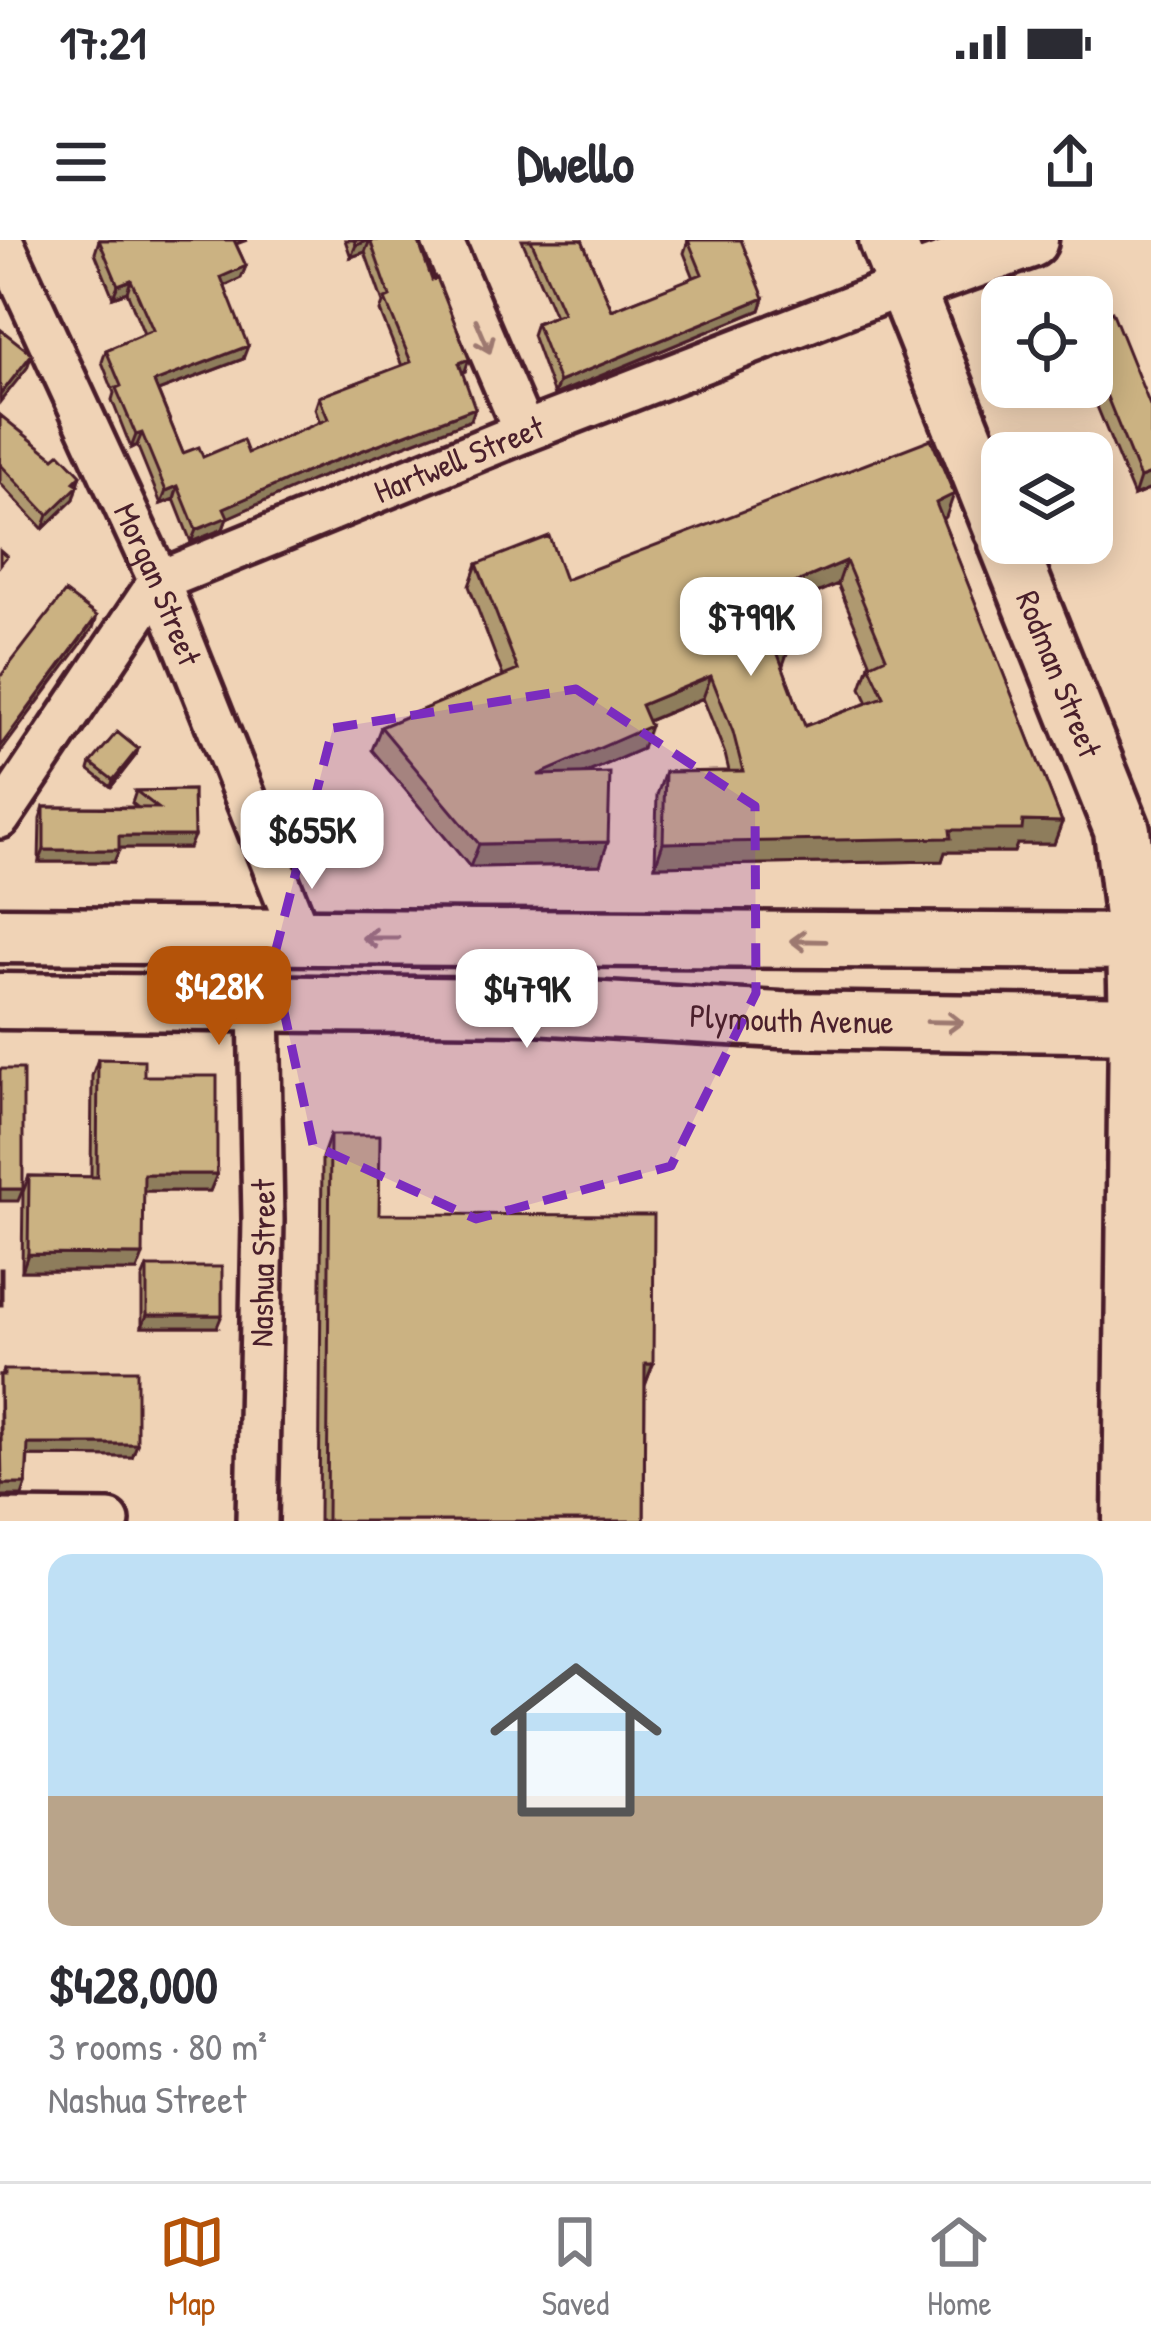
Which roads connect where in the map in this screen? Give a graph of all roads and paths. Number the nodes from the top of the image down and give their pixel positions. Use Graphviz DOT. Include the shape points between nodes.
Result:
graph roads {
  1 [pos="2,240"];
  2 [pos="442,240"];
  3 [pos="1030,240"];
  4 [pos="896,263"];
  5 [pos="524,432"];
  6 [pos="981,476"];
  7 [pos="1015,564"];
  8 [pos="159,581"];
  9 [pos="0,818"];
  10 [pos="0,935"];
  11 [pos="301,937"];
  12 [pos="1143,942"];
  13 [pos="0,1001"];
  14 [pos="259,1004"];
  15 [pos="1144,1025"];
  16 [pos="0,1520"];
  17 [pos="109,1521"];
  18 [pos="257,1521"];
  19 [pos="1131,1521"];
  1 -- 8 [label="street, Morgan Street"];
  2 -- 5 [label="street, one-way"];
  3 -- 4 [label="main road, Hartwell Street"];
  4 -- 5 [label="street, Hartwell Street"];
  4 -- 6 [label="main road"];
  5 -- 8 [label="street, Hartwell Street"];
  7 -- 12 [label="main road, Rodman Street" via="1122,830"];
  8 -- 9 [label="street"];
  8 -- 11 [label="street, Morgan Street"];
  10 -- 11 [label="main road"];
  12 -- 11 [label="main road, one-way"];
  12 -- 15 [label="main road, Rodman Street"];
  13 -- 14 [label="main road, Plymouth Avenue"];
  14 -- 15 [label="main road, Plymouth Avenue, one-way"];
  14 -- 18 [label="street, Nashua Street"];
  15 -- 19 [label="main road, Rodman Street"];
  16 -- 17 [label="street"];
}
